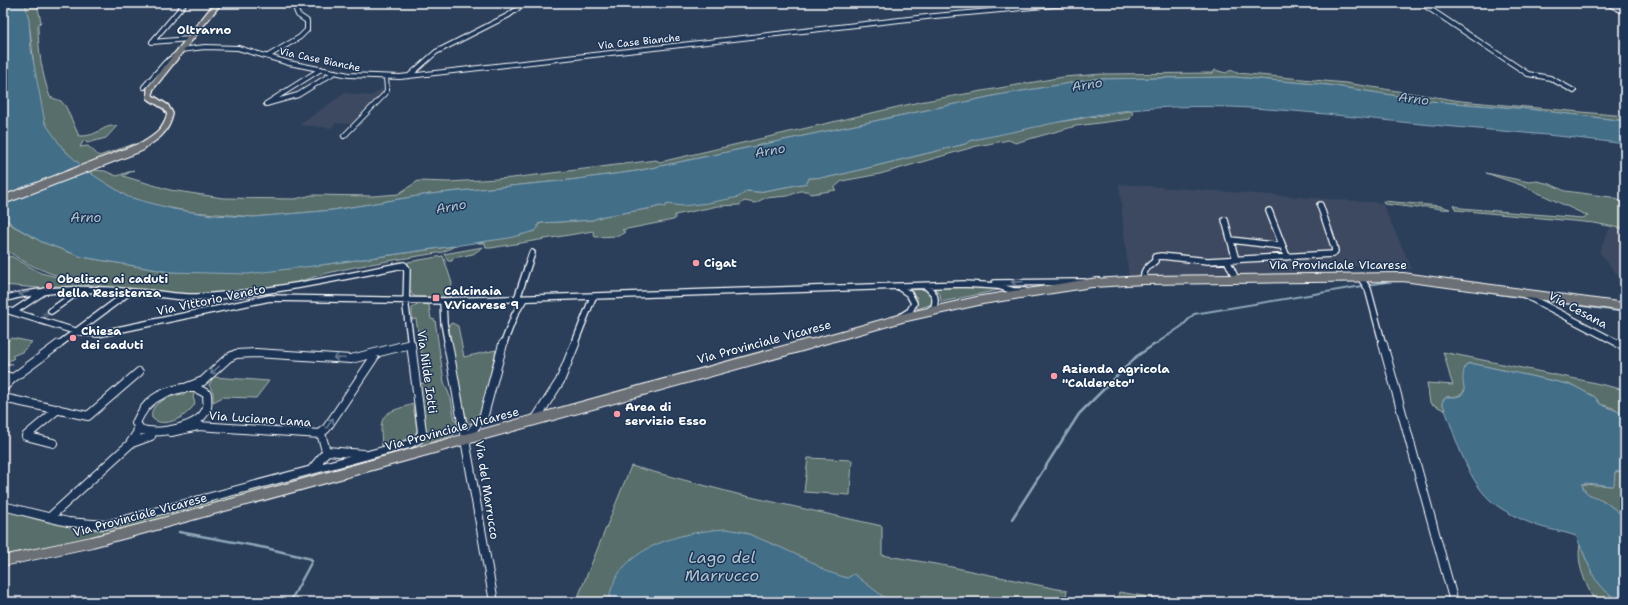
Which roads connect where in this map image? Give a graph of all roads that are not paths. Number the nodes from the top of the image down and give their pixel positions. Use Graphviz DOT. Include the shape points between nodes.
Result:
graph roads {
  1 [pos="185,3"];
  2 [pos="218,3"];
  3 [pos="299,3"];
  4 [pos="525,3"];
  5 [pos="1077,3"];
  6 [pos="1421,3"];
  7 [pos="1607,3"];
  8 [pos="1625,12"];
  9 [pos="182,47"];
  10 [pos="205,47"];
  11 [pos="268,56"];
  12 [pos="321,69"];
  13 [pos="335,72"];
  14 [pos="409,76"];
  15 [pos="386,77"];
  16 [pos="144,87"];
  17 [pos="1574,91"];
  18 [pos="344,136"];
  19 [pos="3,200"];
  20 [pos="1320,205"];
  21 [pos="1270,211"];
  22 [pos="1225,220"];
  23 [pos="1231,240"];
  24 [pos="1282,246"];
  25 [pos="532,253"];
  26 [pos="1287,257"];
  27 [pos="1227,260"];
  28 [pos="1236,260"];
  29 [pos="1360,277"];
  30 [pos="1236,279"];
  31 [pos="1144,280"];
  32 [pos="1098,282"];
  33 [pos="302,284"];
  34 [pos="964,284"];
  35 [pos="926,286"];
  36 [pos="896,287"];
  37 [pos="1011,290"];
  38 [pos="47,291"];
  39 [pos="79,291"];
  40 [pos="1034,291"];
  41 [pos="129,292"];
  42 [pos="1520,292"];
  43 [pos="593,297"];
  44 [pos="263,299"];
  45 [pos="521,299"];
  46 [pos="3,300"];
  47 [pos="406,301"];
  48 [pos="443,301"];
  49 [pos="1625,306"];
  50 [pos="934,307"];
  51 [pos="3,309"];
  52 [pos="51,311"];
  53 [pos="13,312"];
  54 [pos="924,313"];
  55 [pos="906,317"];
  56 [pos="890,321"];
  57 [pos="75,332"];
  58 [pos="411,344"];
  59 [pos="1625,347"];
  60 [pos="377,353"];
  61 [pos="139,372"];
  62 [pos="3,375"];
  63 [pos="13,378"];
  64 [pos="3,388"];
  65 [pos="185,388"];
  66 [pos="3,398"];
  67 [pos="58,409"];
  68 [pos="535,420"];
  69 [pos="138,428"];
  70 [pos="171,432"];
  71 [pos="321,433"];
  72 [pos="162,434"];
  73 [pos="465,440"];
  74 [pos="53,443"];
  75 [pos="129,445"];
  76 [pos="326,451"];
  77 [pos="368,455"];
  78 [pos="312,469"];
  79 [pos="3,506"];
  80 [pos="50,518"];
  81 [pos="3,561"];
  82 [pos="494,602"];
  83 [pos="1454,602"];
  1 -- 9 [label="street" via="152,42"];
  2 -- 9 [label="main road"];
  3 -- 11 [label="street" via="296,10 298,15 307,21 307,30"];
  4 -- 14 [label="street" via="511,14 445,47"];
  5 -- 14 [label="street, Via Case Bianche" via="934,16"];
  6 -- 17 [label="street" via="1528,74 1550,78"];
  7 -- 8 [label="street"];
  9 -- 10 [label="street, Via Case Bianche"];
  9 -- 10 [label="street, Via Case Bianche"];
  9 -- 16 [label="street"];
  9 -- 19 [label="main road" via="149,90 152,99 170,111 166,127 156,138 95,166"];
  10 -- 11 [label="street, Via Case Bianche" via="238,48"];
  11 -- 12 [label="street, Via Case Bianche"];
  12 -- 13 [label="street, Via Case Bianche"];
  12 -- 13 [label="street" via="266,104 293,97"];
  13 -- 15 [label="street, Via Case Bianche" via="355,76"];
  14 -- 15 [label="street, Via Case Bianche"];
  15 -- 18 [label="street" via="385,94"];
  20 -- 26 [label="street" via="1335,252 1329,255"];
  21 -- 24 [label="street"];
  22 -- 23 [label="street"];
  23 -- 24 [label="street"];
  23 -- 28 [label="street"];
  24 -- 26 [label="street"];
  25 -- 45 [label="street"];
  26 -- 28 [label="street"];
  27 -- 28 [label="street"];
  27 -- 30 [label="street"];
  27 -- 31 [label="street" via="1154,257 1155,260 1143,271"];
  29 -- 30 [label="main road, Via Provinciale Vicarese"];
  29 -- 42 [label="main road, Via Provinciale Vicarese" via="1403,277"];
  29 -- 83 [label="street" via="1366,285"];
  30 -- 31 [label="main road, Via Provinciale Vicarese"];
  31 -- 32 [label="main road, Via Provinciale Vicarese"];
  32 -- 34 [label="street, Via Provinciale Vicarese, one-way"];
  32 -- 37 [label="main road, Via Provinciale Vicarese"];
  32 -- 40 [label="main road, Via Provinciale Vicarese"];
  33 -- 41 [label="street" via="262,292 196,297"];
  33 -- 44 [label="street"];
  33 -- 47 [label="street, Via Nilde Iotti" via="404,265 407,269"];
  34 -- 35 [label="street, Via Provinciale Vicarese"];
  34 -- 37 [label="street, Via Provinciale Vicarese" via="1000,286"];
  35 -- 36 [label="street, Via Provinciale Vicarese"];
  35 -- 50 [label="street" via="936,297"];
  36 -- 43 [label="street, Via Provinciale Vicarese"];
  36 -- 56 [label="street" via="909,294 913,306 908,313"];
  37 -- 40 [label="street, Via Provinciale Vicarese"];
  37 -- 50 [label="main road, Via Provinciale Vicarese"];
  38 -- 39 [label="street"];
  38 -- 46 [label="street, one-way" via="28,292"];
  38 -- 53 [label="street"];
  39 -- 41 [label="street"];
  39 -- 52 [label="street"];
  40 -- 54 [label="main road, Via Provinciale Vicarese"];
  41 -- 57 [label="street"];
  42 -- 49 [label="main road, Via Provinciale Vicarese"];
  42 -- 59 [label="street, Via Cesana"];
  43 -- 45 [label="street, Via Provinciale Vicarese"];
  43 -- 68 [label="street" via="560,381"];
  44 -- 47 [label="street, Via Vittorio Veneto"];
  44 -- 57 [label="street, Via Vittorio Veneto" via="118,331 98,334"];
  45 -- 48 [label="street, Via Provinciale Vicarese"];
  45 -- 73 [label="street, Via del Marrucco" via="504,340 484,415"];
  47 -- 48 [label="street, Via Provinciale Vicarese"];
  47 -- 58 [label="street, Via Nilde Iotti"];
  48 -- 73 [label="street" via="444,323"];
  50 -- 54 [label="street"];
  50 -- 55 [label="main road, Via Provinciale Vicarese"];
  51 -- 53 [label="street, Via Vittorio Veneto"];
  53 -- 57 [label="street, Via Vittorio Veneto" via="41,318"];
  54 -- 55 [label="main road, Via Provinciale Vicarese"];
  55 -- 56 [label="main road, Via Provinciale Vicarese"];
  56 -- 68 [label="main road, Via Provinciale Vicarese"];
  57 -- 63 [label="street"];
  58 -- 60 [label="street"];
  58 -- 77 [label="street, Via Nilde Iotti" via="422,434 413,442"];
  60 -- 65 [label="street, one-way" via="351,359 240,353 231,356 203,381"];
  71 -- 60 [label="street, Via Luciano Lama, one-way"];
  61 -- 67 [label="street" via="88,416"];
  62 -- 63 [label="street"];
  63 -- 64 [label="street"];
  65 -- 69 [label="street" via="166,393 148,403 138,415"];
  65 -- 70 [label="street" via="203,390 208,396 208,403 195,420"];
  66 -- 67 [label="street"];
  67 -- 74 [label="street" via="26,436"];
  68 -- 73 [label="main road, Via Provinciale Vicarese"];
  69 -- 72 [label="street" via="146,433"];
  69 -- 75 [label="street"];
  70 -- 71 [label="street, Via Luciano Lama" via="198,426"];
  70 -- 72 [label="street"];
  71 -- 76 [label="street"];
  72 -- 75 [label="street" via="141,438"];
  73 -- 81 [label="main road, Via Provinciale Vicarese" via="107,538"];
  73 -- 82 [label="street, Via del Marrucco"];
  75 -- 80 [label="street"];
  76 -- 77 [label="street, Via Nilde Iotti"];
  76 -- 78 [label="street"];
  77 -- 78 [label="street, Via Nilde Iotti"];
  78 -- 80 [label="street, Via Nilde Iotti" via="106,525"];
  79 -- 80 [label="street, Via Nilde Iotti"];
}
